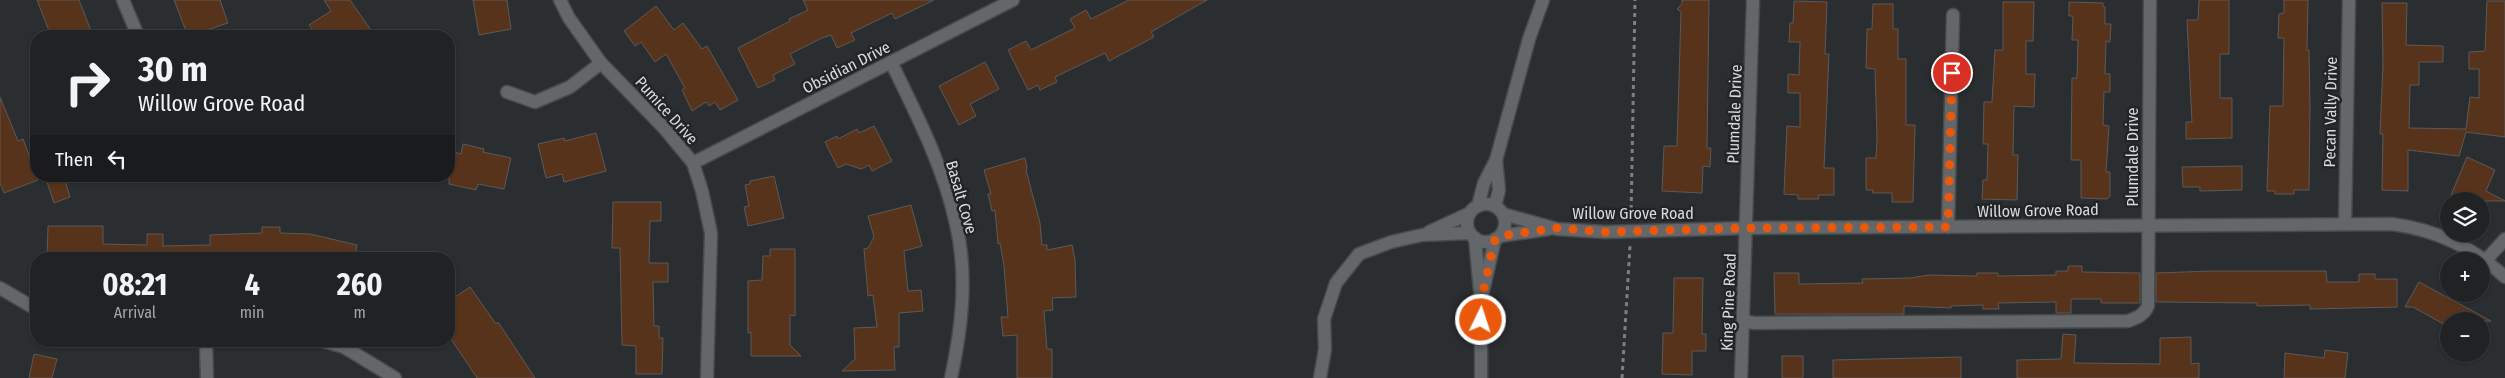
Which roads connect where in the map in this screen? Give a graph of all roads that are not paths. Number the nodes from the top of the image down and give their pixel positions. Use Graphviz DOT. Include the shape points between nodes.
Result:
graph roads {
  1 [pos="124,0"];
  2 [pos="560,0"];
  3 [pos="1013,0"];
  4 [pos="1542,0"];
  5 [pos="1753,0"];
  6 [pos="2150,0"];
  7 [pos="2349,0"];
  8 [pos="1953,15"];
  9 [pos="136,30"];
  10 [pos="892,62"];
  11 [pos="602,63"];
  12 [pos="507,92"];
  13 [pos="1496,160"];
  14 [pos="693,162"];
  15 [pos="1474,210"];
  16 [pos="1499,210"];
  17 [pos="2345,224"];
  18 [pos="2148,225"];
  19 [pos="1948,227"];
  20 [pos="1557,228"];
  21 [pos="1747,228"];
  22 [pos="1422,235"];
  23 [pos="1473,235"];
  24 [pos="1497,238"];
  25 [pos="2505,239"];
  26 [pos="2472,252"];
  27 [pos="2490,256"];
  28 [pos="2490,263"];
  29 [pos="2505,276"];
  30 [pos="2,295"];
  31 [pos="1481,301"];
  32 [pos="30,307"];
  33 [pos="1744,321"];
  34 [pos="206,347"];
  35 [pos="344,347"];
  36 [pos="207,378"];
  37 [pos="395,378"];
  38 [pos="707,378"];
  39 [pos="951,378"];
  40 [pos="1320,378"];
  41 [pos="1480,378"];
  42 [pos="1742,378"];
  1 -- 9 [label="street"];
  2 -- 11 [label="street, Pumice Drive"];
  3 -- 10 [label="street, Obsidian Drive"];
  4 -- 13 [label="street"];
  5 -- 21 [label="street, Plumdale Drive"];
  6 -- 18 [label="street, Plumdale Drive"];
  7 -- 17 [label="street, Pecan Vally Drive"];
  8 -- 19 [label="street"];
  10 -- 14 [label="street, Obsidian Drive"];
  10 -- 39 [label="street, Basalt Cove" via="917,114 956,224 963,280 961,330"];
  11 -- 12 [label="street" via="570,87 535,102"];
  11 -- 14 [label="street, Pumice Drive"];
  13 -- 15 [label="street"];
  13 -- 16 [label="street"];
  14 -- 38 [label="street, Pumice Drive" via="711,233"];
  15 -- 16 [label="street" via="1490,204"];
  15 -- 22 [label="street"];
  15 -- 23 [label="street" via="1468,223"];
  16 -- 20 [label="street, Willow Grove Road"];
  16 -- 24 [label="street" via="1505,226"];
  17 -- 18 [label="street, Willow Grove Road"];
  17 -- 26 [label="street, Willow Grove Road" via="2412,226 2442,235"];
  18 -- 19 [label="street, Willow Grove Road"];
  18 -- 33 [label="street, Plumdale Drive" via="2148,306 2141,315 2128,320"];
  19 -- 21 [label="street, Willow Grove Road"];
  20 -- 21 [label="street, Willow Grove Road" via="1631,232"];
  20 -- 24 [label="street, Willow Grove Road"];
  21 -- 33 [label="street, King Pine Road"];
  22 -- 23 [label="street"];
  22 -- 40 [label="street" via="1360,254 1336,284 1324,319 1325,349"];
  23 -- 24 [label="street" via="1485,242"];
  23 -- 31 [label="street"];
  24 -- 31 [label="street"];
  25 -- 27 [label="street"];
  28 -- 29 [label="street, Willow Grove Road"];
  30 -- 32 [label="street"];
  31 -- 41 [label="street"];
  33 -- 42 [label="street, King Pine Road"];
  34 -- 36 [label="street"];
  35 -- 37 [label="street"];
}
